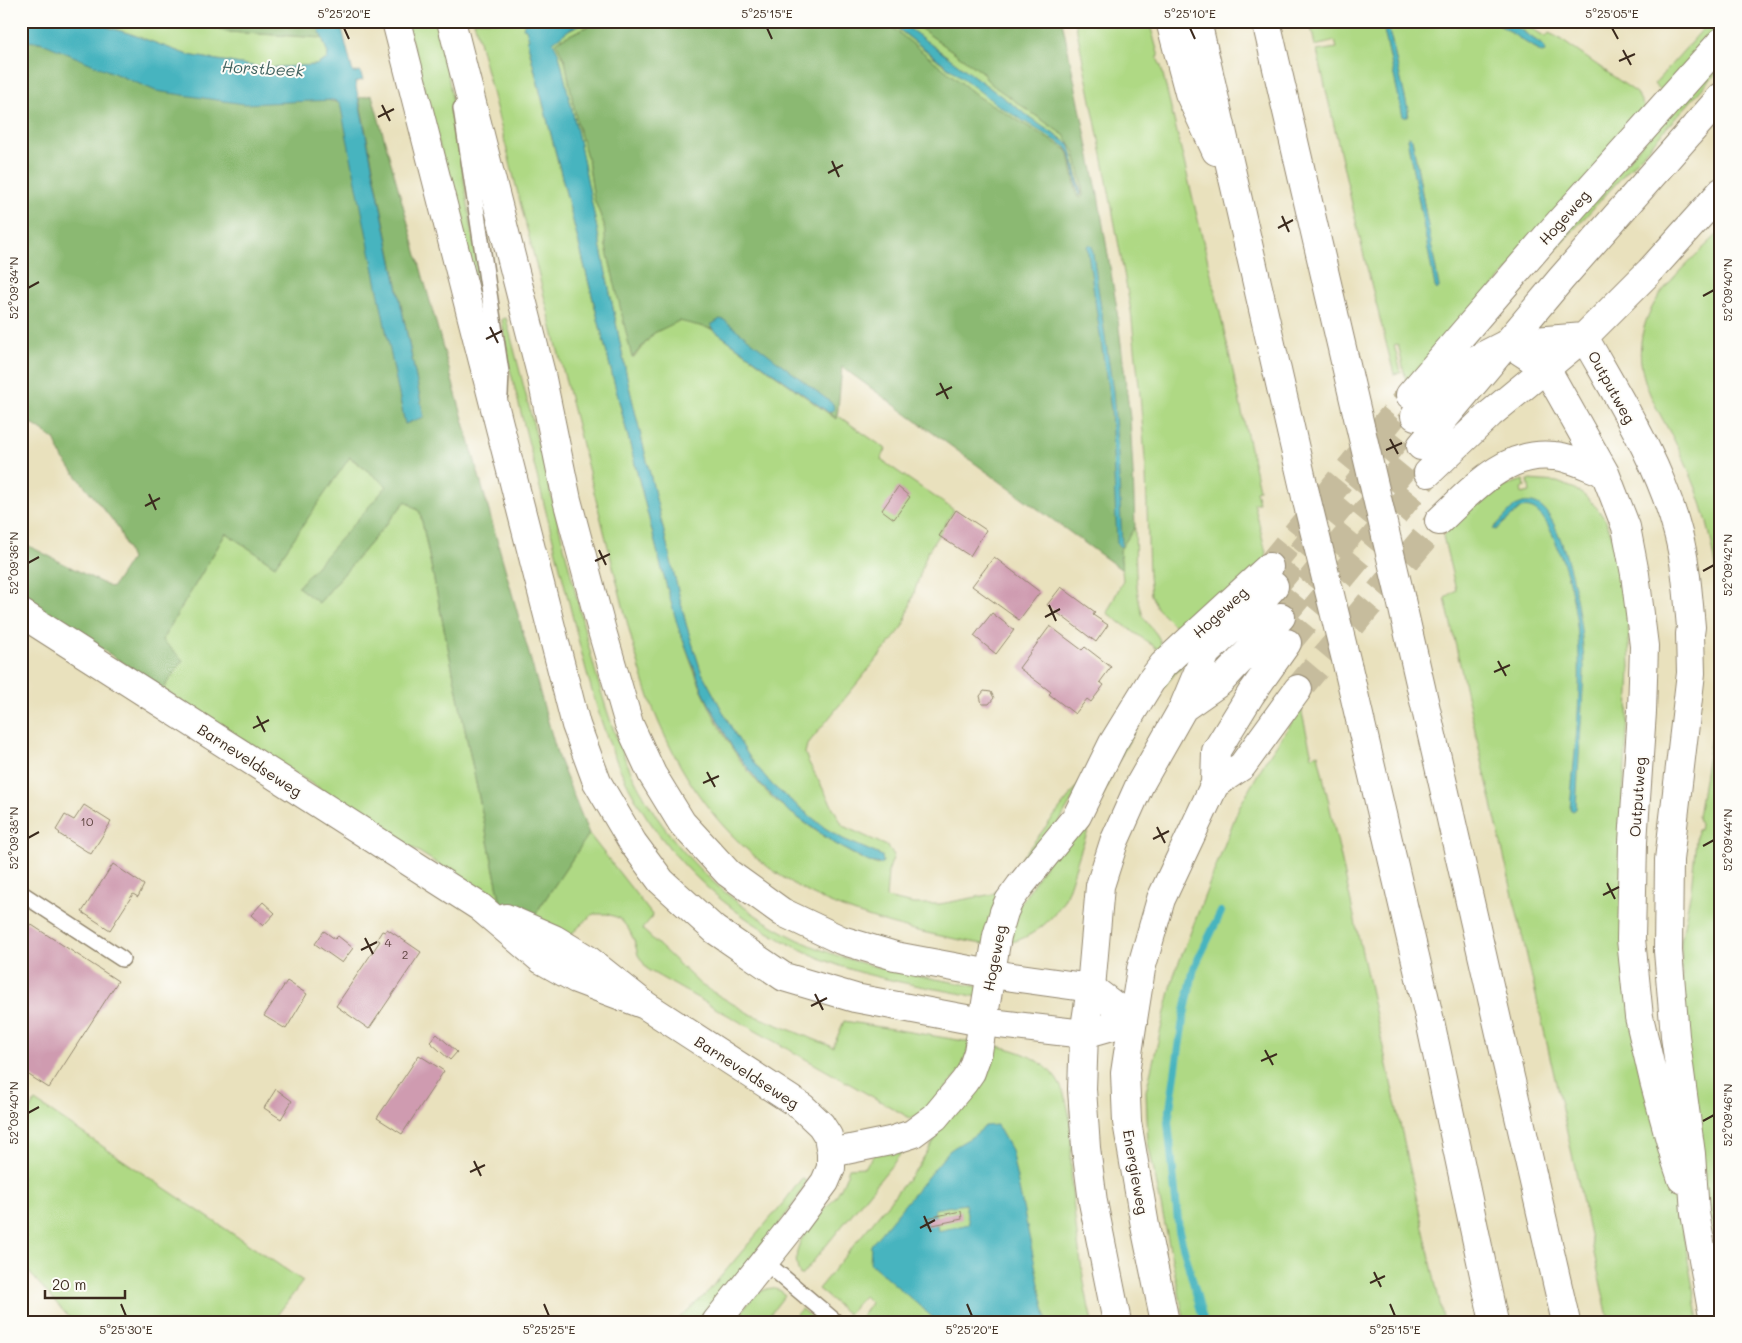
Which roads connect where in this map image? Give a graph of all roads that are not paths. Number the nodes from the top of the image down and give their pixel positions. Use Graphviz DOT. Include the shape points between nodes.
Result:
graph roads {
  1 [pos="396,21"];
  2 [pos="447,21"];
  3 [pos="451,21"];
  4 [pos="1170,21"];
  5 [pos="1197,21"];
  6 [pos="1266,21"];
  7 [pos="1721,42"];
  8 [pos="1721,97"];
  9 [pos="1721,192"];
  10 [pos="1239,200"];
  11 [pos="1584,337"];
  12 [pos="1508,343"];
  13 [pos="1546,368"];
  14 [pos="500,421"];
  15 [pos="1422,446"];
  16 [pos="1428,473"];
  17 [pos="1605,473"];
  18 [pos="1439,520"];
  19 [pos="21,613"];
  20 [pos="1298,689"];
  21 [pos="1183,708"];
  22 [pos="1215,784"];
  23 [pos="21,893"];
  24 [pos="122,959"];
  25 [pos="991,974"];
  26 [pos="1091,988"];
  27 [pos="1133,1020"];
  28 [pos="982,1022"];
  29 [pos="1084,1034"];
  30 [pos="831,1152"];
  31 [pos="1695,1214"];
  32 [pos="764,1261"];
  33 [pos="715,1320"];
  34 [pos="836,1322"];
  35 [pos="1118,1322"];
  36 [pos="1165,1322"];
  37 [pos="1494,1322"];
  38 [pos="1566,1322"];
  39 [pos="1714,1322"];
  1 -- 14 [label="main road"];
  2 -- 14 [label="lane" via="501,372"];
  3 -- 25 [label="main road" via="541,374 567,500 629,724 652,774 682,823 728,873 782,912 841,940 870,949"];
  4 -- 10 [label="main road" via="1189,94"];
  5 -- 10 [label="main road"];
  6 -- 38 [label="main road, bridge"];
  7 -- 12 [label="main road, Hogeweg" via="1522,264 1412,406 1455,370"];
  8 -- 12 [label="main road, Hogeweg"];
  9 -- 11 [label="main road" via="1650,272"];
  10 -- 37 [label="main road, bridge" via="1430,1020"];
  11 -- 12 [label="main road, Outputweg"];
  11 -- 13 [label="main road"];
  11 -- 31 [label="main road, Outputweg" via="1666,495 1685,570 1691,627 1691,673 1669,860 1668,951 1675,1036 1692,1154"];
  12 -- 13 [label="main road, Outputweg"];
  12 -- 15 [label="main road, Hogeweg"];
  13 -- 16 [label="main road" via="1490,414"];
  13 -- 17 [label="main road, Outputweg"];
  14 -- 28 [label="main road" via="576,725 597,782 633,843 661,882 715,930 784,977 855,998"];
  17 -- 18 [label="main road" via="1555,456 1524,458 1508,464 1481,482"];
  17 -- 31 [label="main road, Outputweg" via="1626,527 1644,646 1632,939 1639,1017 1675,1158"];
  19 -- 30 [label="main road, Barneveldseweg" via="480,907 554,939 587,959 645,1005 813,1116 828,1136"];
  20 -- 22 [label="main road" via="1242,766"];
  21 -- 22 [label="main road, Hogeweg" via="1284,630 1251,694 1216,751"];
  21 -- 25 [label="main road, Hogeweg" via="1206,653 1252,611 1271,576 1262,575 1163,665 1151,681 1113,743 1077,816 1010,901 999,928"];
  21 -- 26 [label="main road, Hogeweg" via="1140,784 1114,842 1100,886"];
  22 -- 27 [label="main road, Hogeweg" via="1161,899 1142,969"];
  23 -- 24 [label="lane"];
  25 -- 26 [label="main road"];
  25 -- 28 [label="main road, Hogeweg"];
  26 -- 27 [label="main road"];
  26 -- 29 [label="main road, Hogeweg"];
  27 -- 29 [label="main road"];
  27 -- 36 [label="main road, Energieweg" via="1125,1073 1127,1122"];
  28 -- 29 [label="main road"];
  28 -- 30 [label="main road, Hogeweg" via="978,1052 971,1072 927,1124 904,1138"];
  29 -- 35 [label="main road" via="1082,1089 1086,1148 1093,1202"];
  30 -- 32 [label="main road" via="831,1168 825,1182"];
  31 -- 39 [label="main road, Outputweg"];
  32 -- 33 [label="main road"];
  32 -- 34 [label="lane"];
}
